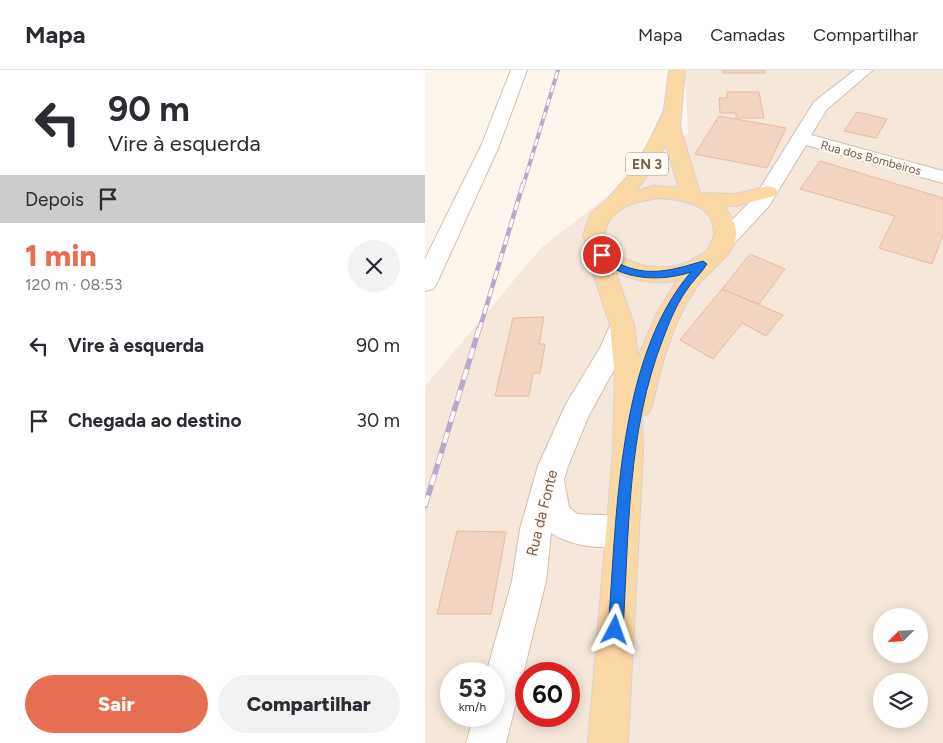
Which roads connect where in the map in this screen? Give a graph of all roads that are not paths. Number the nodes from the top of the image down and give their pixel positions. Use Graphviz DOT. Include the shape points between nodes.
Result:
graph roads {
  1 [pos="519,70"];
  2 [pos="677,70"];
  3 [pos="865,70"];
  4 [pos="672,109"];
  5 [pos="800,138"];
  6 [pos="943,177"];
  7 [pos="768,192"];
  8 [pos="695,198"];
  9 [pos="607,208"];
  10 [pos="722,243"];
  11 [pos="595,245"];
  12 [pos="703,264"];
  13 [pos="425,282"];
  14 [pos="623,325"];
  15 [pos="628,452"];
  16 [pos="553,466"];
  17 [pos="571,529"];
  18 [pos="623,531"];
  19 [pos="529,581"];
  20 [pos="505,671"];
  21 [pos="490,727"];
  22 [pos="486,743"];
  23 [pos="608,743"];
  1 -- 13 [label="street" via="490,146"];
  2 -- 4 [label="main road, EN 3"];
  3 -- 5 [label="street" via="820,106"];
  4 -- 8 [label="main road, EN 3" via="674,142"];
  4 -- 9 [label="main road, EN 3" via="643,171"];
  5 -- 6 [label="street, Rua dos Bombeiros"];
  5 -- 7 [label="street"];
  7 -- 8 [label="main road" via="736,200"];
  7 -- 10 [label="street"];
  8 -- 9 [label="main road, EN 3" via="654,192 633,196"];
  8 -- 10 [label="main road, EN 3" via="709,204 720,216 725,229"];
  9 -- 11 [label="main road, EN 3" via="595,223"];
  10 -- 12 [label="main road" via="718,252"];
  11 -- 12 [label="main road" via="613,264 639,274 678,273"];
  11 -- 14 [label="main road"];
  12 -- 15 [label="main road" via="682,289 658,336"];
  14 -- 15 [label="main road" via="628,378"];
  14 -- 16 [label="street, Rua da Fonte" via="576,412"];
  15 -- 18 [label="main road"];
  16 -- 17 [label="street" via="551,501 558,518"];
  16 -- 19 [label="street, Rua da Fonte" via="536,529"];
  17 -- 18 [label="street"];
  17 -- 19 [label="street" via="554,544"];
  18 -- 23 [label="main road"];
  19 -- 20 [label="street, Rua da Fonte"];
  21 -- 22 [label="street"];
}
